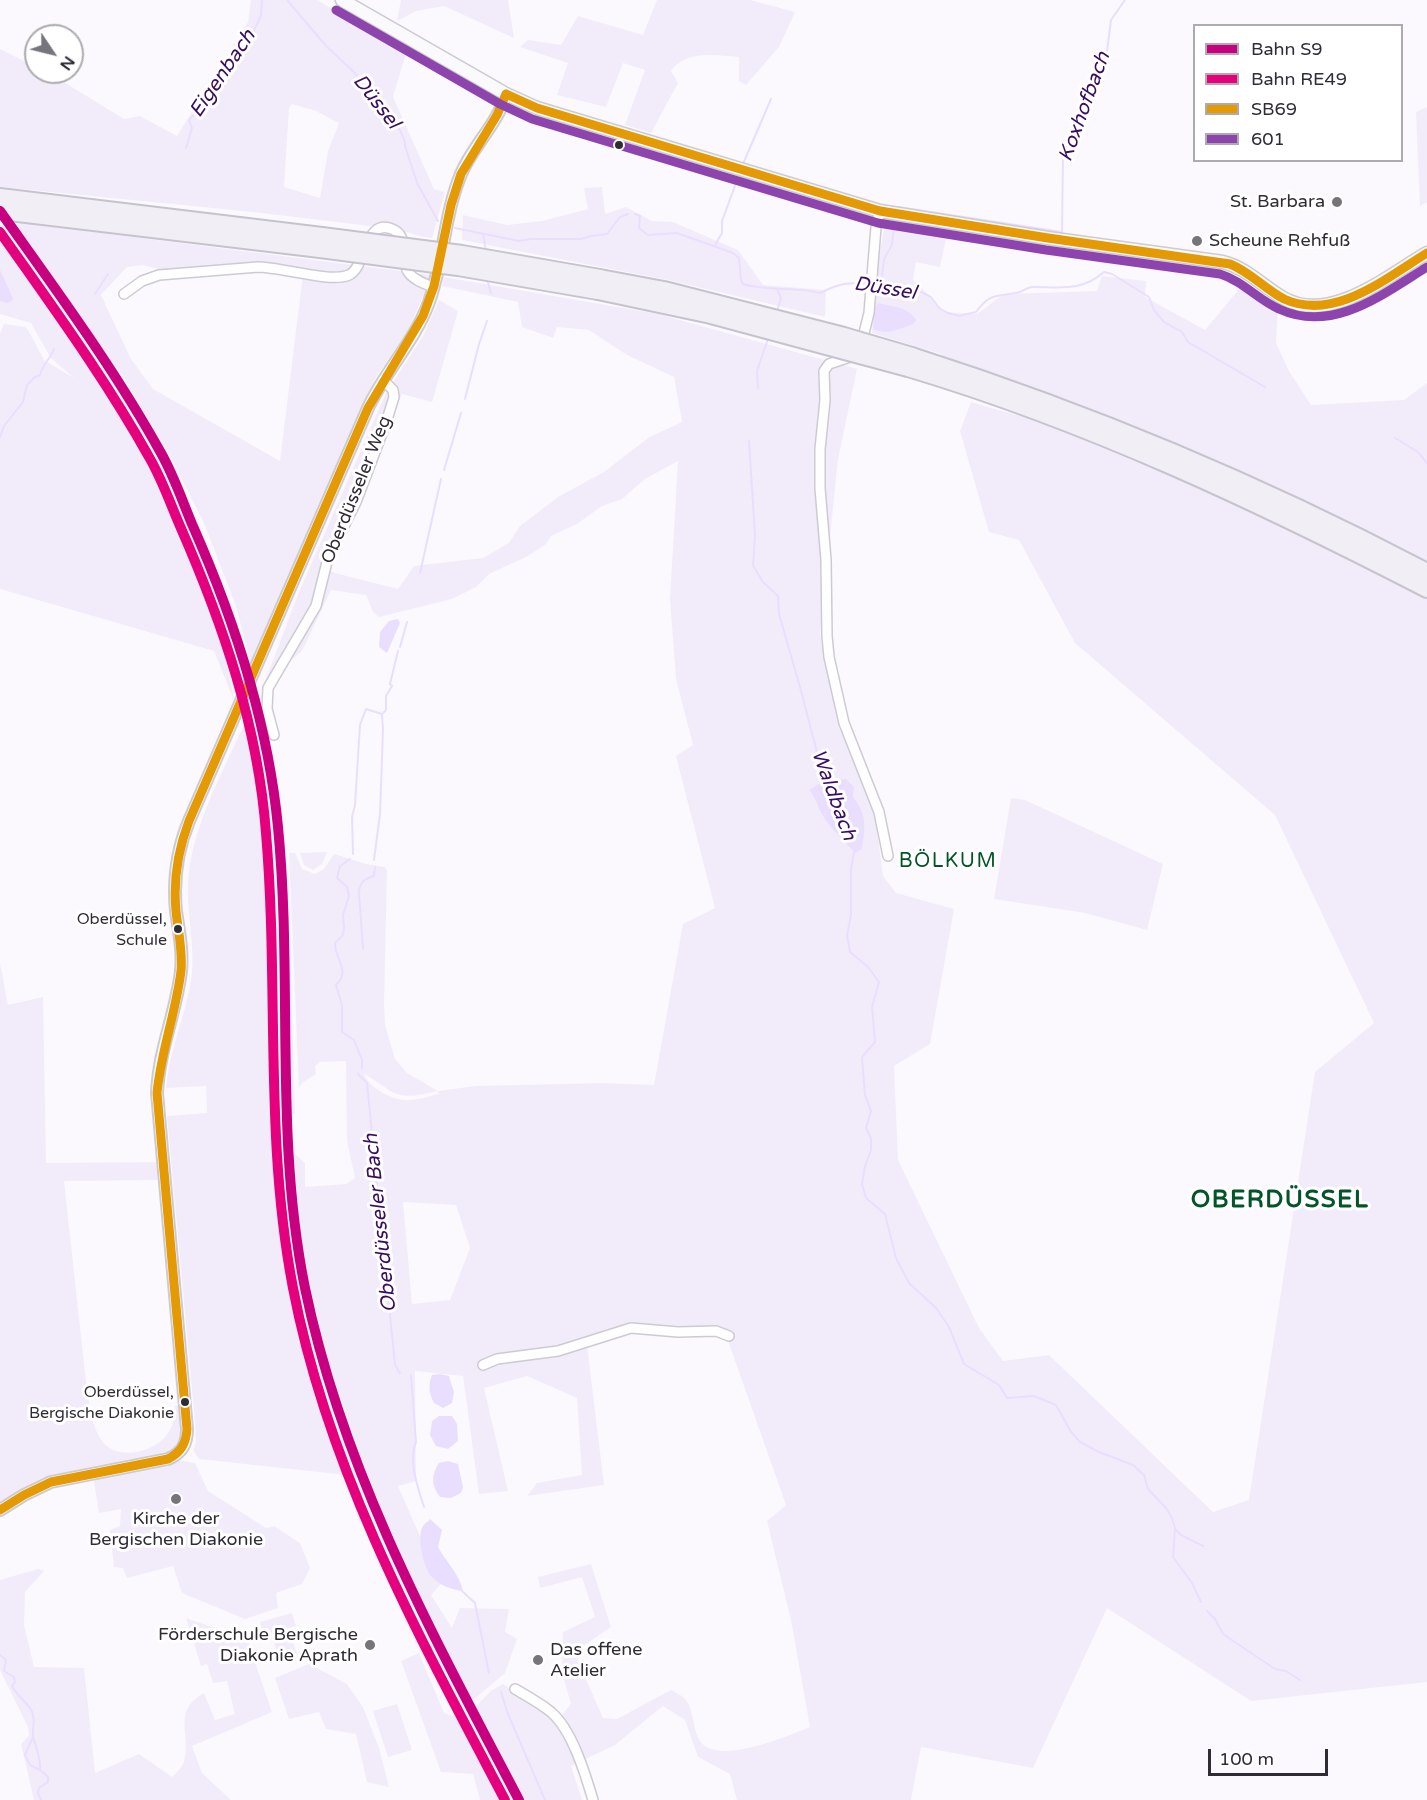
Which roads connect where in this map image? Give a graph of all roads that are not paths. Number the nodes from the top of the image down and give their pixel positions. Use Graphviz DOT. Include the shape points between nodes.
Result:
graph roads {
  1 [pos="342,0"];
  2 [pos="506,94"];
  3 [pos="3,202"];
  4 [pos="880,211"];
  5 [pos="321,242"];
  6 [pos="1427,253"];
  7 [pos="434,288"];
  8 [pos="124,294"];
  9 [pos="910,362"];
  10 [pos="383,380"];
  11 [pos="1427,572"];
  12 [pos="1427,589"];
  13 [pos="274,735"];
  14 [pos="888,856"];
  15 [pos="729,1335"];
  16 [pos="483,1365"];
  17 [pos="0,1510"];
  18 [pos="515,1689"];
  19 [pos="593,1800"];
  1 -- 2 [label="main road"];
  2 -- 4 [label="main road" via="537,108"];
  2 -- 7 [label="street, Oberdüsseler Weg" via="470,155 456,188"];
  3 -- 5 [label="highway"];
  3 -- 5 [label="highway" via="19,213"];
  4 -- 6 [label="main road" via="1223,262 1303,306 1339,303"];
  4 -- 14 [label="street" via="868,320 859,348 850,357 824,368 820,488 829,657 844,723 879,812"];
  5 -- 9 [label="highway, bridge" via="458,267 599,284 660,303 713,309 844,336"];
  7 -- 8 [label="street" via="407,270 401,236 393,230 380,229 372,234 358,265 347,276 258,267 159,275"];
  7 -- 10 [label="street, Oberdüsseler Weg" via="411,339"];
  9 -- 11 [label="highway" via="1009,388 1151,442 1347,530"];
  9 -- 12 [label="highway" via="1145,454"];
  10 -- 13 [label="street, Oberdüsseler Weg" via="394,397 386,423 328,558 316,606 267,692"];
  10 -- 17 [label="street, Oberdüsseler Weg" via="189,821 180,850 175,890 181,969 161,1052 158,1113 186,1412 186,1452 51,1482"];
  15 -- 16 [label="street" via="716,1331 630,1328 558,1351 497,1359"];
  18 -- 19 [label="street" via="560,1721"];
}
